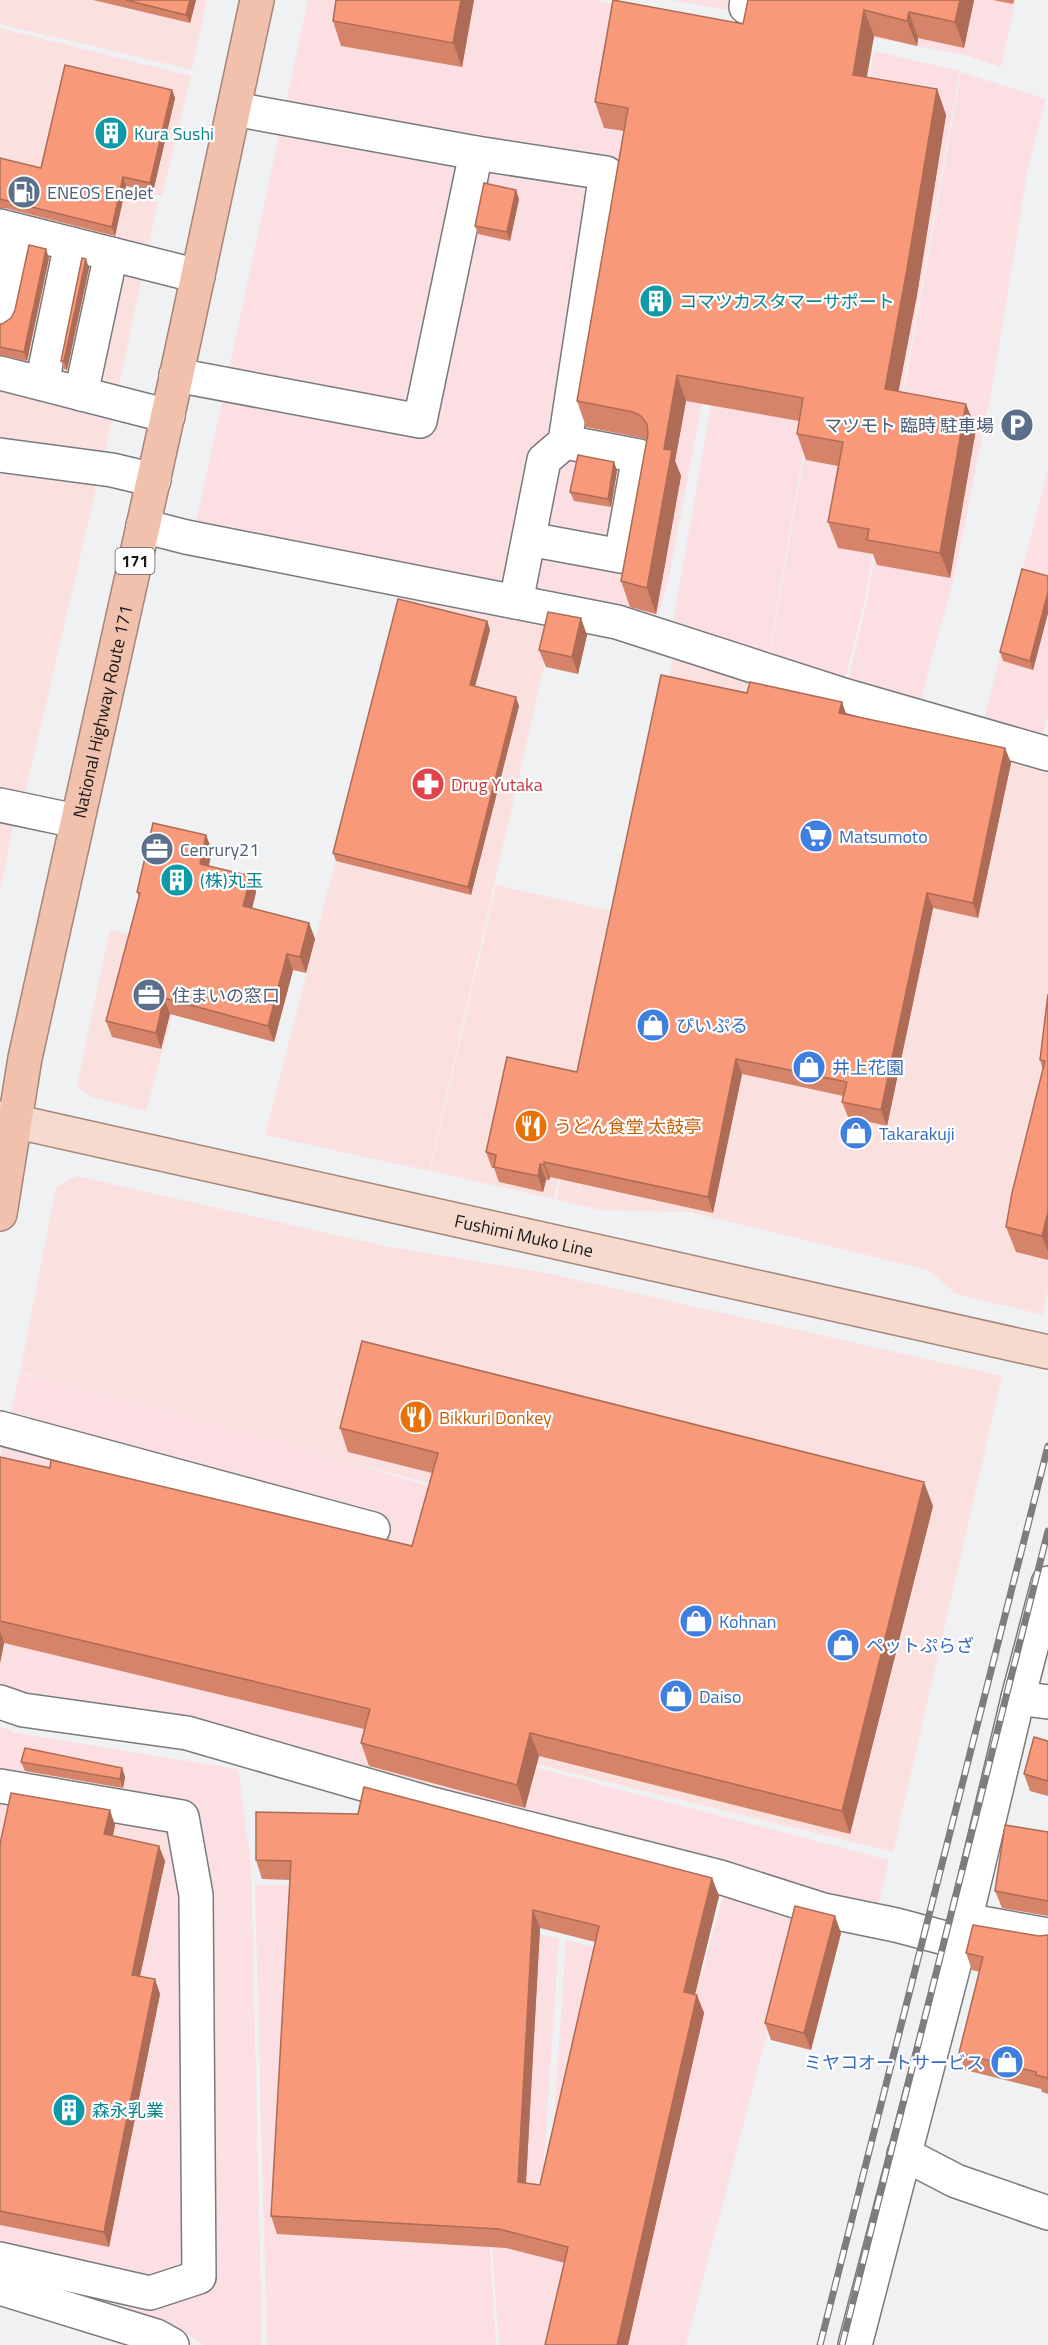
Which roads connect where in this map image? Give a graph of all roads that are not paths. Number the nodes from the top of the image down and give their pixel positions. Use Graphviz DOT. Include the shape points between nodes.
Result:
graph roads {
  1 [pos="257,0"];
  2 [pos="234,109"];
  3 [pos="476,153"];
  4 [pos="9,229"];
  5 [pos="71,244"];
  6 [pos="111,254"];
  7 [pos="198,276"];
  8 [pos="0,315"];
  9 [pos="0,373"];
  10 [pos="176,375"];
  11 [pos="42,383"];
  12 [pos="81,394"];
  13 [pos="168,416"];
  14 [pos="565,442"];
  15 [pos="0,455"];
  16 [pos="154,480"];
  17 [pos="143,526"];
  18 [pos="528,540"];
  19 [pos="516,602"];
  20 [pos="1048,754"];
  21 [pos="0,805"];
  22 [pos="76,821"];
  23 [pos="7,1120"];
  24 [pos="0,1214"];
  25 [pos="1048,1352"];
  26 [pos="0,1428"];
  27 [pos="373,1529"];
  28 [pos="1048,1583"];
  29 [pos="1033,1700"];
  30 [pos="0,1702"];
  31 [pos="0,1786"];
  32 [pos="963,1931"];
  33 [pos="1048,1935"];
  34 [pos="904,2154"];
  35 [pos="1048,2212"];
  36 [pos="0,2259"];
  37 [pos="0,2288"];
  38 [pos="172,2345"];
  39 [pos="855,2345"];
  1 -- 2 [label="highway, National Highway Route 171 / 171"];
  2 -- 3 [label="street"];
  2 -- 7 [label="highway, National Highway Route 171 / 171"];
  3 -- 10 [label="street" via="420,421"];
  3 -- 14 [label="street" via="606,173"];
  4 -- 5 [label="street"];
  4 -- 8 [label="street"];
  5 -- 6 [label="street"];
  5 -- 11 [label="street"];
  6 -- 7 [label="street"];
  6 -- 12 [label="street"];
  7 -- 10 [label="highway, National Highway Route 171 / 171"];
  9 -- 11 [label="street"];
  10 -- 13 [label="highway, National Highway Route 171 / 171"];
  11 -- 12 [label="street"];
  12 -- 13 [label="street"];
  13 -- 16 [label="highway, National Highway Route 171 / 171"];
  14 -- 18 [label="street" via="544,460"];
  14 -- 18 [label="street" via="639,456 621,556"];
  15 -- 16 [label="street" via="112,470"];
  16 -- 17 [label="highway, National Highway Route 171 / 171"];
  17 -- 19 [label="street"];
  17 -- 22 [label="highway, National Highway Route 171 / 171"];
  18 -- 19 [label="street"];
  19 -- 20 [label="street" via="617,622 840,694"];
  21 -- 22 [label="street"];
  22 -- 23 [label="highway, National Highway Route 171 / 171" via="25,1058"];
  23 -- 24 [label="highway, National Highway Route 171 / 171"];
  23 -- 25 [label="main road, Fushimi Muko Line"];
  26 -- 27 [label="street"];
  28 -- 29 [label="street"];
  29 -- 32 [label="street"];
  30 -- 32 [label="street" via="23,1710 187,1733 432,1804 720,1876 823,1910 896,1925"];
  31 -- 36 [label="street" via="182,1817 196,1895 199,2277 150,2293"];
  32 -- 33 [label="street"];
  32 -- 34 [label="street"];
  34 -- 35 [label="street" via="956,2181"];
  34 -- 39 [label="street"];
  37 -- 38 [label="street" via="156,2336"];
}
